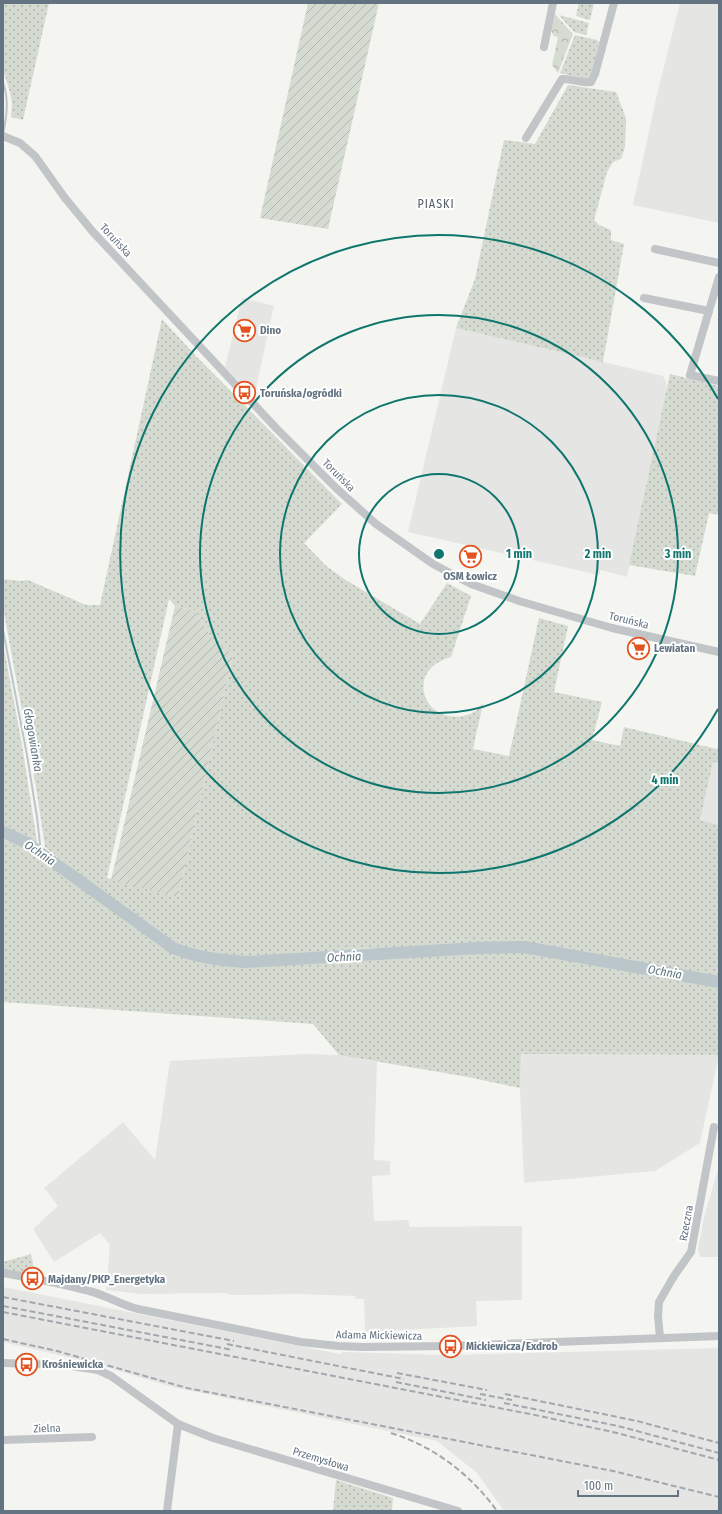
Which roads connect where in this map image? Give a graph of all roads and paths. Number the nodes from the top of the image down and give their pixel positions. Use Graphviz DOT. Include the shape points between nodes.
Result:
graph roads {
  1 [pos="553,3"];
  2 [pos="614,3"];
  3 [pos="544,47"];
  4 [pos="5,137"];
  5 [pos="526,138"];
  6 [pos="655,248"];
  7 [pos="719,263"];
  8 [pos="719,277"];
  9 [pos="644,298"];
  10 [pos="709,311"];
  11 [pos="719,381"];
  12 [pos="719,652"];
  13 [pos="714,1127"];
  14 [pos="3,1273"];
  15 [pos="719,1336"];
  16 [pos="660,1338"];
  17 [pos="3,1364"];
  18 [pos="178,1424"];
  19 [pos="92,1437"];
  20 [pos="3,1440"];
  21 [pos="167,1511"];
  22 [pos="458,1511"];
  1 -- 3 [label="street"];
  2 -- 5 [label="street" via="591,82 562,79"];
  4 -- 12 [label="street, Toruńska" via="27,148 93,232 278,429 376,524 433,564 471,584 612,628"];
  6 -- 7 [label="street"];
  8 -- 10 [label="street"];
  9 -- 10 [label="street"];
  10 -- 11 [label="street" via="690,375"];
  13 -- 16 [label="street, Rzeczna" via="691,1252 659,1302"];
  14 -- 16 [label="street, Adama Mickiewicza" via="88,1290 124,1306 301,1342 338,1346 450,1346"];
  15 -- 16 [label="street, Adama Mickiewicza"];
  17 -- 18 [label="street" via="58,1365 98,1370 111,1376"];
  18 -- 21 [label="street"];
  18 -- 22 [label="street, Przemysłowa" via="213,1438"];
  19 -- 20 [label="street, Zielna"];
}
